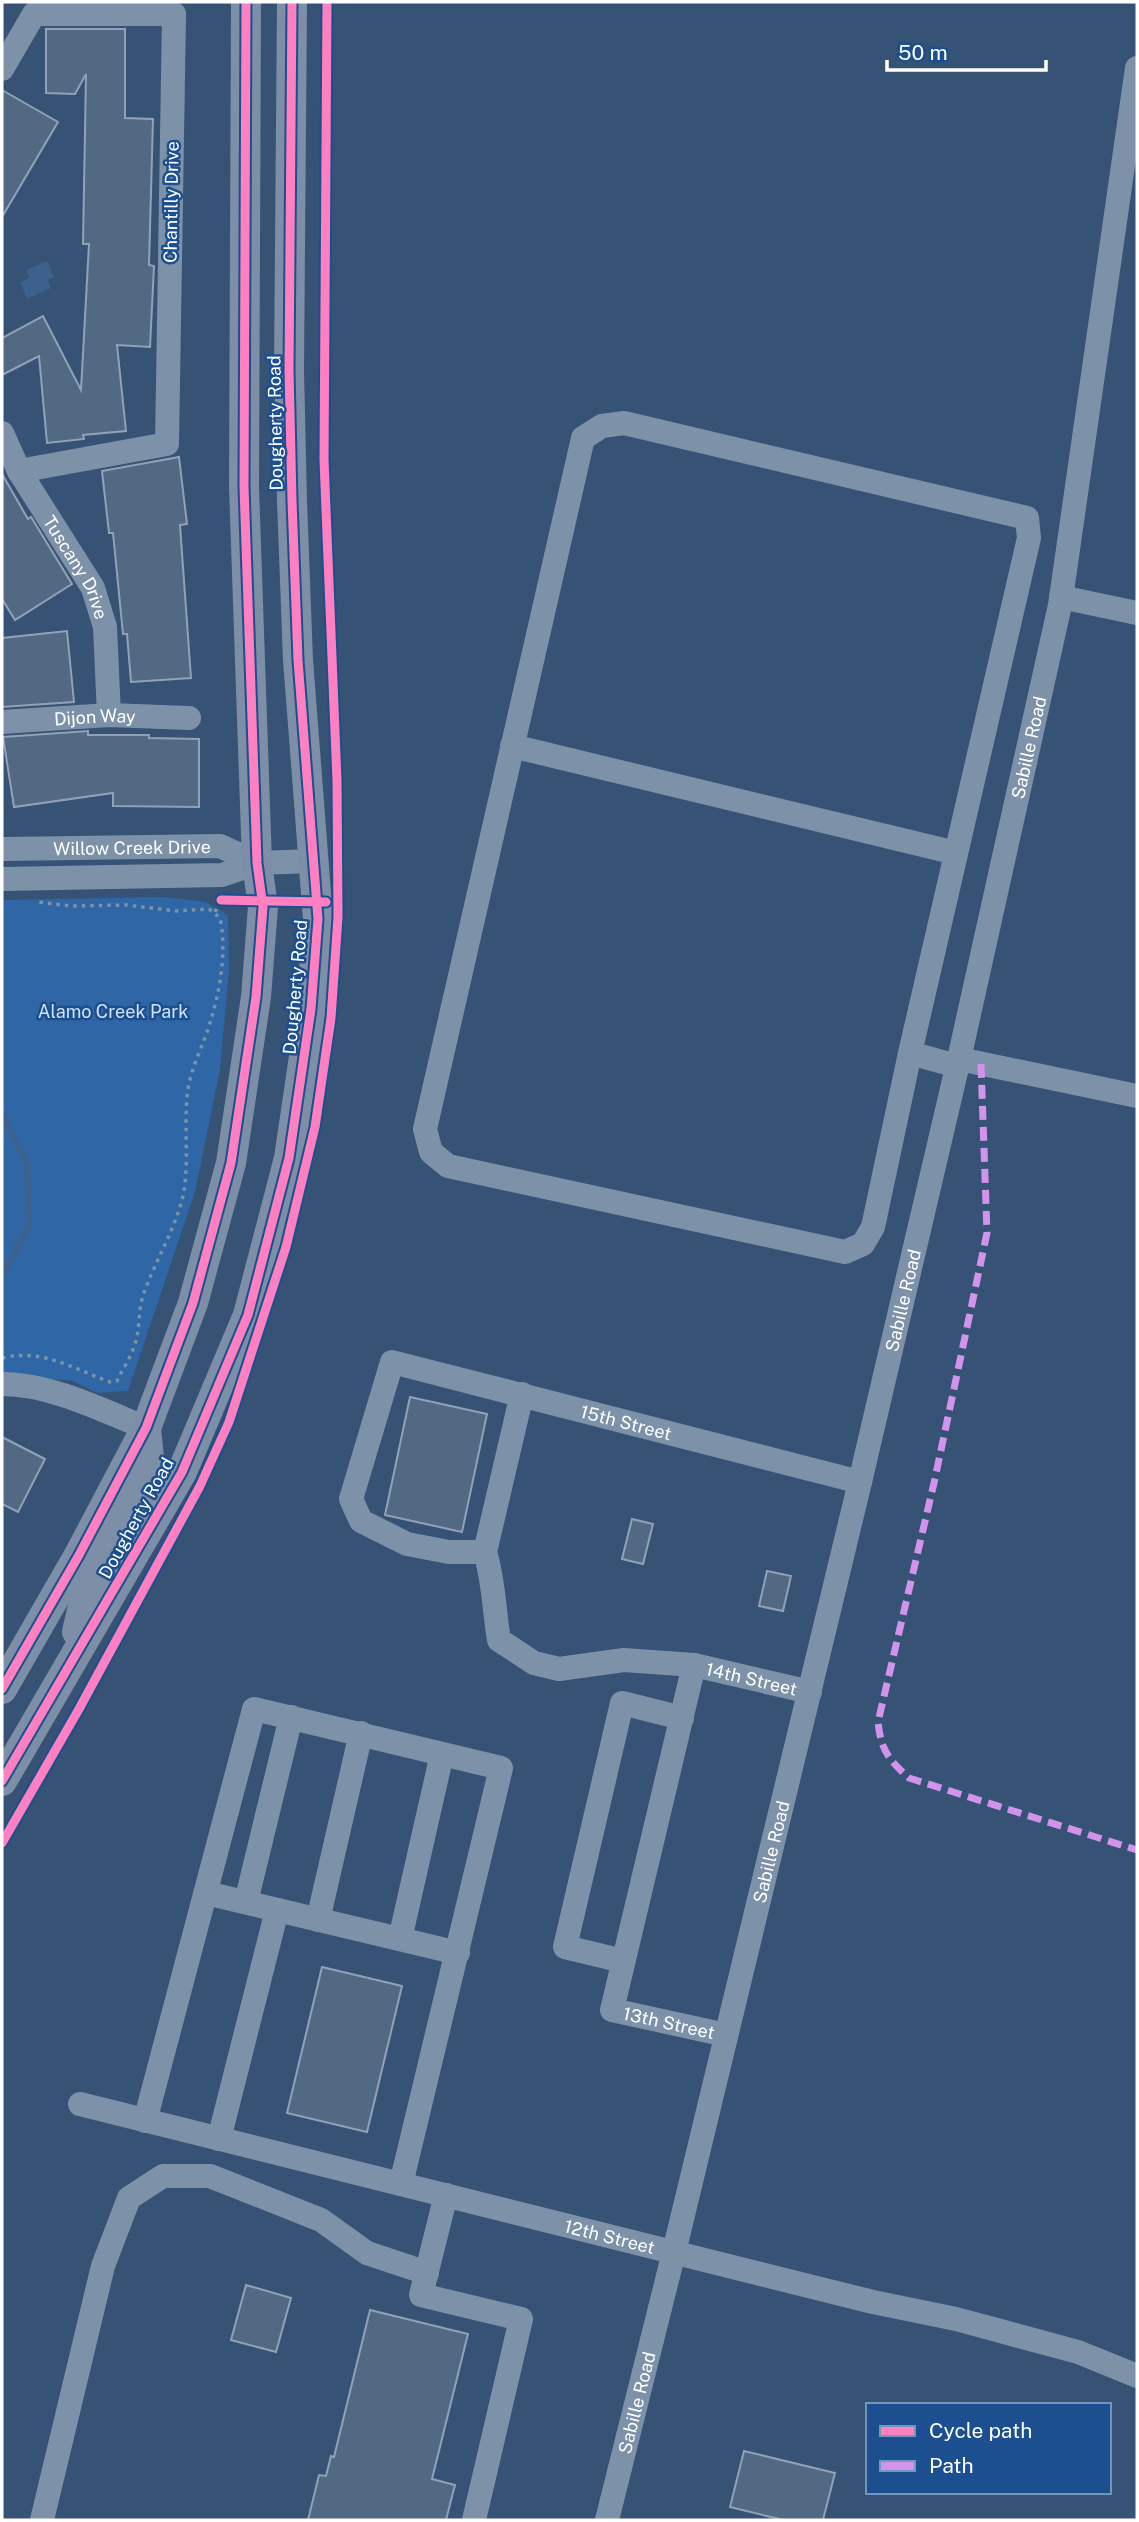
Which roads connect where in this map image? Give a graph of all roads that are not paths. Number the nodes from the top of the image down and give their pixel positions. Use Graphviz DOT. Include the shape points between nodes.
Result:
graph roads {
  1 [pos="246,2"];
  2 [pos="292,2"];
  3 [pos="65,8"];
  4 [pos="1137,68"];
  5 [pos="2,69"];
  6 [pos="2,433"];
  7 [pos="19,471"];
  8 [pos="1061,597"];
  9 [pos="1137,613"];
  10 [pos="109,715"];
  11 [pos="189,718"];
  12 [pos="2,722"];
  13 [pos="512,746"];
  14 [pos="2,849"];
  15 [pos="956,853"];
  16 [pos="314,861"];
  17 [pos="257,863"];
  18 [pos="2,879"];
  19 [pos="910,1053"];
  20 [pos="958,1063"];
  21 [pos="1137,1096"];
  22 [pos="2,1384"];
  23 [pos="522,1394"];
  24 [pos="146,1427"];
  25 [pos="860,1482"];
  26 [pos="485,1552"];
  27 [pos="72,1660"];
  28 [pos="694,1665"];
  29 [pos="2,1689"];
  30 [pos="810,1692"];
  31 [pos="291,1717"];
  32 [pos="682,1718"];
  33 [pos="361,1733"];
  34 [pos="442,1754"];
  35 [pos="2,1781"];
  36 [pos="206,1892"];
  37 [pos="246,1902"];
  38 [pos="277,1910"];
  39 [pos="318,1920"];
  40 [pos="400,1939"];
  41 [pos="458,1953"];
  42 [pos="623,1961"];
  43 [pos="726,2035"];
  44 [pos="80,2105"];
  45 [pos="145,2121"];
  46 [pos="219,2140"];
  47 [pos="401,2184"];
  48 [pos="446,2195"];
  49 [pos="674,2252"];
  50 [pos="427,2273"];
  51 [pos="1137,2376"];
  52 [pos="42,2520"];
  53 [pos="474,2520"];
  54 [pos="607,2520"];
  1 -- 17 [label="main road, Dougherty Road" via="244,486"];
  2 -- 16 [label="main road, Dougherty Road" via="292,488 298,660"];
  3 -- 5 [label="street, Chantilly Drive" via="34,14"];
  3 -- 7 [label="street, Chantilly Drive" via="174,14 167,444"];
  4 -- 8 [label="street, Sabille Road"];
  6 -- 7 [label="street, Tuscany Drive"];
  7 -- 10 [label="street, Tuscany Drive" via="93,588 105,627"];
  8 -- 9 [label="street"];
  8 -- 20 [label="street, Sabille Road"];
  10 -- 11 [label="street, Dijon Way"];
  10 -- 12 [label="street, Dijon Way"];
  13 -- 15 [label="street"];
  13 -- 15 [label="street" via="583,438 602,426 625,423 1013,513 1027,518 1029,538"];
  13 -- 19 [label="street" via="425,1129 432,1152 447,1166 845,1252 863,1244 873,1227"];
  14 -- 17 [label="street, Willow Creek Drive" via="220,846"];
  15 -- 19 [label="street"];
  16 -- 17 [label="street, Willow Creek Drive"];
  16 -- 27 [label="main road, Dougherty Road" via="318,919 311,1009 286,1175 248,1315 182,1472"];
  17 -- 18 [label="street, Willow Creek Drive" via="222,876"];
  17 -- 24 [label="main road, Dougherty Road" via="262,900 256,997 231,1163 193,1303"];
  19 -- 20 [label="street"];
  20 -- 21 [label="street"];
  20 -- 25 [label="street, Sabille Road"];
  22 -- 24 [label="street" via="67,1396"];
  23 -- 25 [label="street, 15th Street"];
  23 -- 26 [label="street"];
  23 -- 26 [label="street, 15th Street" via="392,1362 351,1499 361,1521 407,1544 449,1552"];
  24 -- 27 [label="main road" via="150,1468 84,1601"];
  24 -- 29 [label="main road, Dougherty Road"];
  25 -- 30 [label="street, Sabille Road"];
  26 -- 28 [label="street, 14th Street" via="499,1640 534,1663 559,1669 624,1660"];
  27 -- 35 [label="main road, Dougherty Road"];
  28 -- 30 [label="street, 14th Street"];
  28 -- 32 [label="street"];
  30 -- 43 [label="street, Sabille Road"];
  31 -- 33 [label="street"];
  31 -- 36 [label="street" via="254,1709"];
  31 -- 37 [label="street"];
  32 -- 42 [label="street"];
  32 -- 42 [label="street" via="622,1703 565,1947"];
  33 -- 34 [label="street"];
  33 -- 39 [label="street"];
  34 -- 40 [label="street"];
  34 -- 41 [label="street" via="501,1768"];
  36 -- 37 [label="street"];
  36 -- 45 [label="street"];
  37 -- 38 [label="street"];
  38 -- 39 [label="street"];
  38 -- 46 [label="street"];
  39 -- 40 [label="street"];
  40 -- 41 [label="street"];
  41 -- 47 [label="street"];
  42 -- 43 [label="street, 13th Street" via="612,2010"];
  43 -- 49 [label="street, Sabille Road"];
  44 -- 45 [label="street, 12th Street"];
  45 -- 46 [label="street, 12th Street"];
  46 -- 47 [label="street, 12th Street"];
  47 -- 48 [label="street, 12th Street"];
  48 -- 49 [label="street, 12th Street"];
  48 -- 50 [label="street"];
  49 -- 51 [label="street, 12th Street" via="1066,2348"];
  49 -- 54 [label="street, Sabille Road"];
  50 -- 52 [label="street" via="367,2253 321,2220 210,2176 163,2176 129,2198 103,2266"];
  50 -- 53 [label="street" via="421,2295 521,2319"];
}
